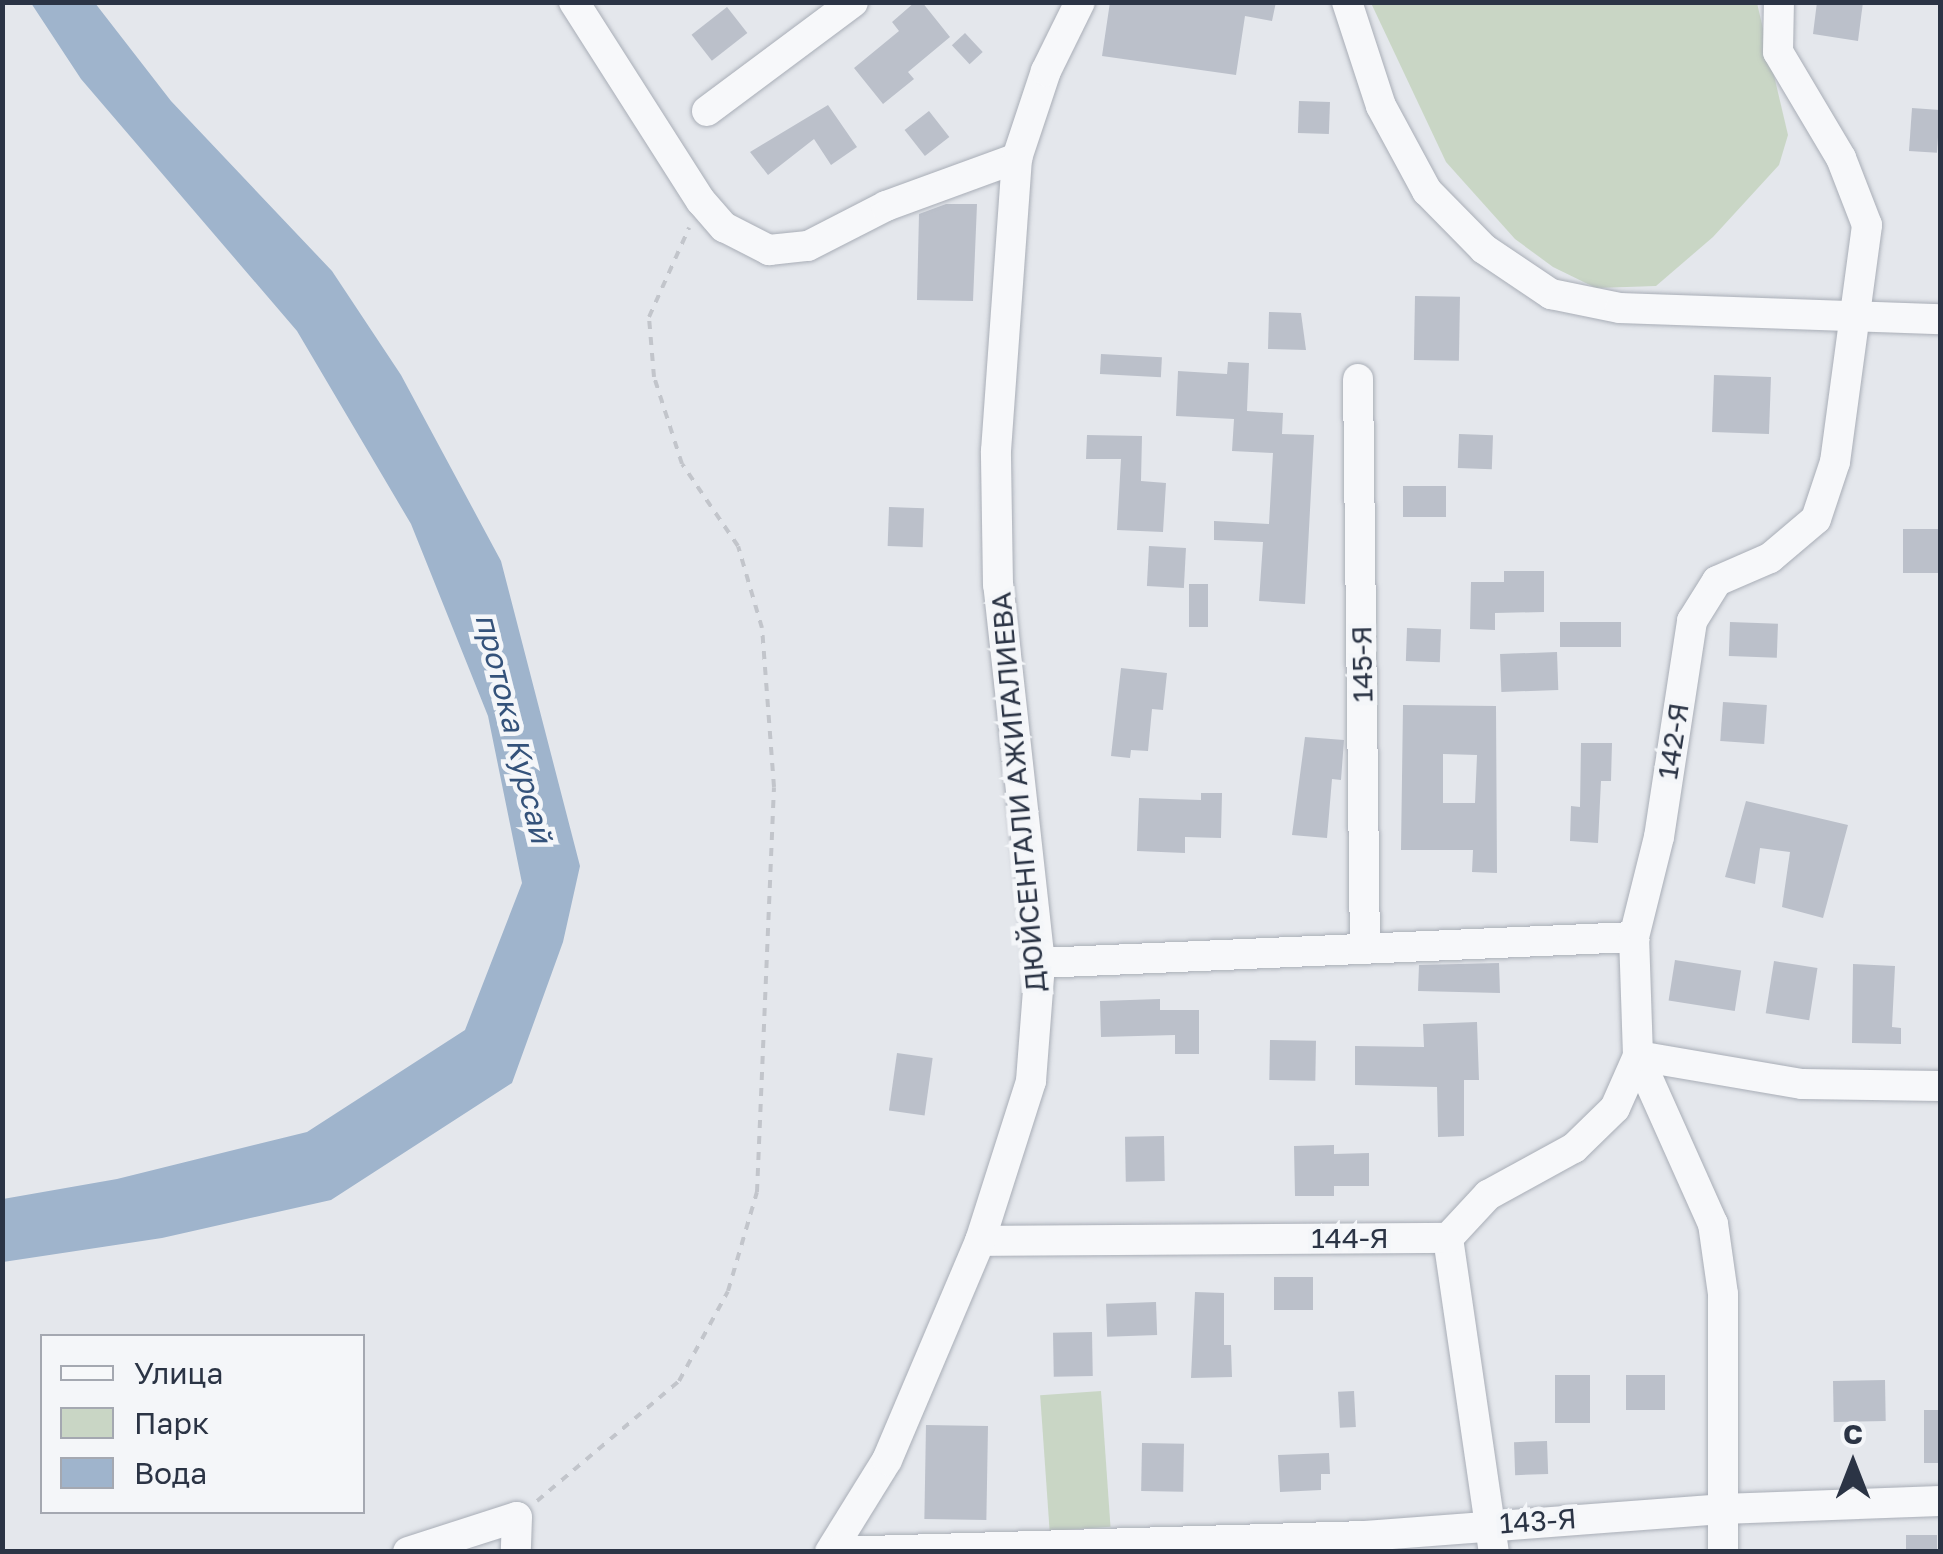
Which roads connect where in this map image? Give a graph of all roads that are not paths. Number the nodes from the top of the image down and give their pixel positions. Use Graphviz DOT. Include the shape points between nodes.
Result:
graph roads {
  1 [pos="574,2"];
  2 [pos="853,2"];
  3 [pos="1080,2"];
  4 [pos="1346,2"];
  5 [pos="1779,2"];
  6 [pos="707,111"];
  7 [pos="1017,158"];
  8 [pos="1856,316"];
  9 [pos="1940,319"];
  10 [pos="1358,379"];
  11 [pos="1634,937"];
  12 [pos="1365,949"];
  13 [pos="1040,963"];
  14 [pos="1638,1056"];
  15 [pos="1940,1086"];
  16 [pos="1448,1238"];
  17 [pos="980,1241"];
  18 [pos="1940,1501"];
  19 [pos="1722,1508"];
  20 [pos="1492,1538"];
  21 [pos="408,1552"];
  22 [pos="516,1552"];
  23 [pos="833,1552"];
  24 [pos="1723,1552"];
  1 -- 7 [label="street" via="700,202 724,226 769,250 808,246 886,206"];
  2 -- 6 [label="street"];
  3 -- 7 [label="street, ДЮЙСЕНГАЛИ АЖИГАЛИЕВА" via="1046,71"];
  4 -- 8 [label="street" via="1381,106 1426,190 1484,250 1551,294 1620,308"];
  5 -- 8 [label="street, 142-Я" via="1778,52 1841,158 1867,225"];
  7 -- 13 [label="street, ДЮЙСЕНГАЛИ АЖИГАЛИЕВА" via="996,451 998,585"];
  8 -- 9 [label="street"];
  8 -- 11 [label="street, 142-Я" via="1834,462 1816,519 1770,558 1717,581 1692,622 1658,837"];
  10 -- 12 [label="street, 145-Я"];
  11 -- 12 [label="street"];
  11 -- 14 [label="street, 142-Я"];
  12 -- 13 [label="street"];
  13 -- 17 [label="street, ДЮЙСЕНГАЛИ АЖИГАЛИЕВА" via="1031,1082"];
  14 -- 15 [label="street" via="1802,1084"];
  14 -- 16 [label="street" via="1615,1108 1574,1148 1488,1195"];
  14 -- 19 [label="street, 142-Я" via="1713,1224 1723,1294"];
  16 -- 17 [label="street, 144-Я"];
  16 -- 20 [label="street"];
  17 -- 23 [label="street, ДЮЙСЕНГАЛИ АЖИГАЛИЕВА" via="887,1460"];
  18 -- 19 [label="street, 143-Я"];
  19 -- 20 [label="street, 143-Я"];
  19 -- 24 [label="street, 142-Я"];
  20 -- 23 [label="street, 143-Я"];
  21 -- 22 [label="street" via="518,1516"];
}
